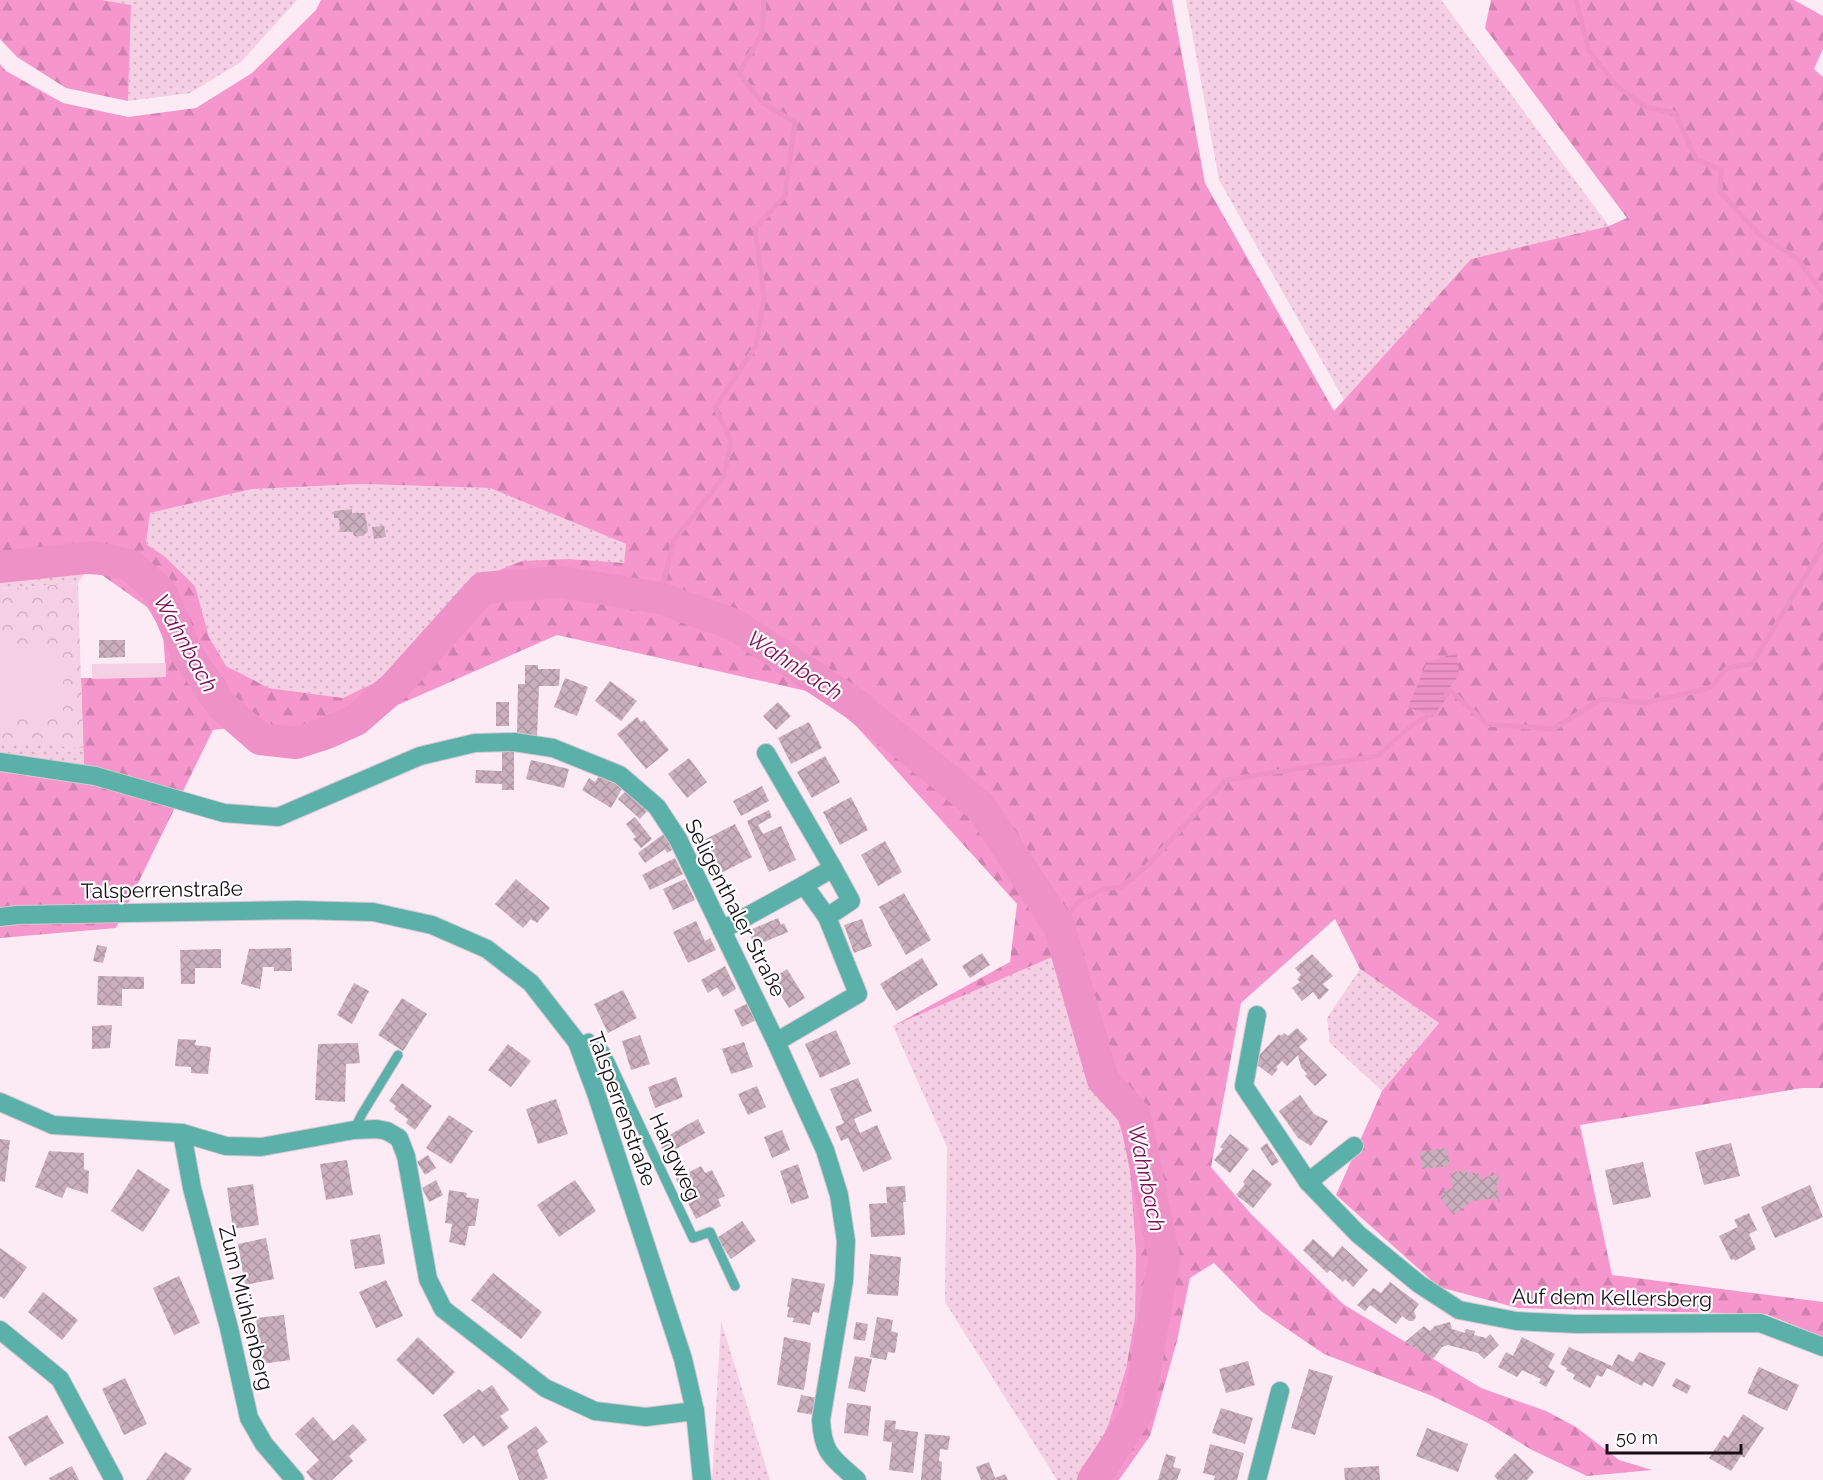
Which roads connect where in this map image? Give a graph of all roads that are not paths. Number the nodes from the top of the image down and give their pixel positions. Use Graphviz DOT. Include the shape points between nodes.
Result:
graph roads {
  1 [pos="766,753"];
  2 [pos="0,762"];
  3 [pos="833,868"];
  4 [pos="804,885"];
  5 [pos="0,917"];
  6 [pos="827,917"];
  7 [pos="722,930"];
  8 [pos="1257,1015"];
  9 [pos="577,1042"];
  10 [pos="776,1042"];
  11 [pos="398,1055"];
  12 [pos="0,1102"];
  13 [pos="354,1130"];
  14 [pos="182,1133"];
  15 [pos="1354,1146"];
  16 [pos="1308,1182"];
  17 [pos="735,1286"];
  18 [pos="0,1330"];
  19 [pos="1823,1347"];
  20 [pos="1280,1391"];
  21 [pos="695,1411"];
  22 [pos="114,1480"];
  23 [pos="295,1480"];
  24 [pos="702,1480"];
  25 [pos="857,1480"];
  26 [pos="1257,1480"];
  1 -- 3 [label="street"];
  2 -- 7 [label="street, Seligenthaler Straße" via="95,776 224,813 278,817 420,756 475,743 514,742 553,748 620,775 657,807 678,839"];
  3 -- 4 [label="street"];
  3 -- 6 [label="street" via="851,901"];
  4 -- 6 [label="street"];
  4 -- 7 [label="street"];
  5 -- 9 [label="street, Talsperrenstraße" via="298,910 373,912 432,925 487,949 531,982"];
  6 -- 10 [label="street" via="858,994"];
  7 -- 10 [label="street, Seligenthaler Straße"];
  8 -- 16 [label="street, Auf dem Kellersberg" via="1244,1086"];
  9 -- 17 [label="lane, Hangweg" via="590,1038 605,1051 693,1238 710,1232"];
  9 -- 21 [label="street, Talsperrenstraße" via="683,1359"];
  10 -- 25 [label="street, Seligenthaler Straße" via="825,1150 839,1195 846,1241 844,1281 821,1420 822,1436 826,1448"];
  11 -- 13 [label="lane"];
  12 -- 14 [label="street" via="53,1125"];
  13 -- 14 [label="street" via="261,1147 226,1146"];
  13 -- 21 [label="street" via="377,1129 399,1138 406,1156 428,1279 443,1309 545,1388 595,1411 646,1417"];
  14 -- 23 [label="street, Zum Mühlenberg" via="249,1418 264,1444"];
  15 -- 16 [label="street"];
  16 -- 19 [label="street, Auf dem Kellersberg" via="1358,1234 1419,1284 1459,1310 1516,1322 1760,1323"];
  18 -- 22 [label="street" via="60,1379"];
  20 -- 26 [label="street"];
  21 -- 24 [label="street, Talsperrenstraße"];
}
